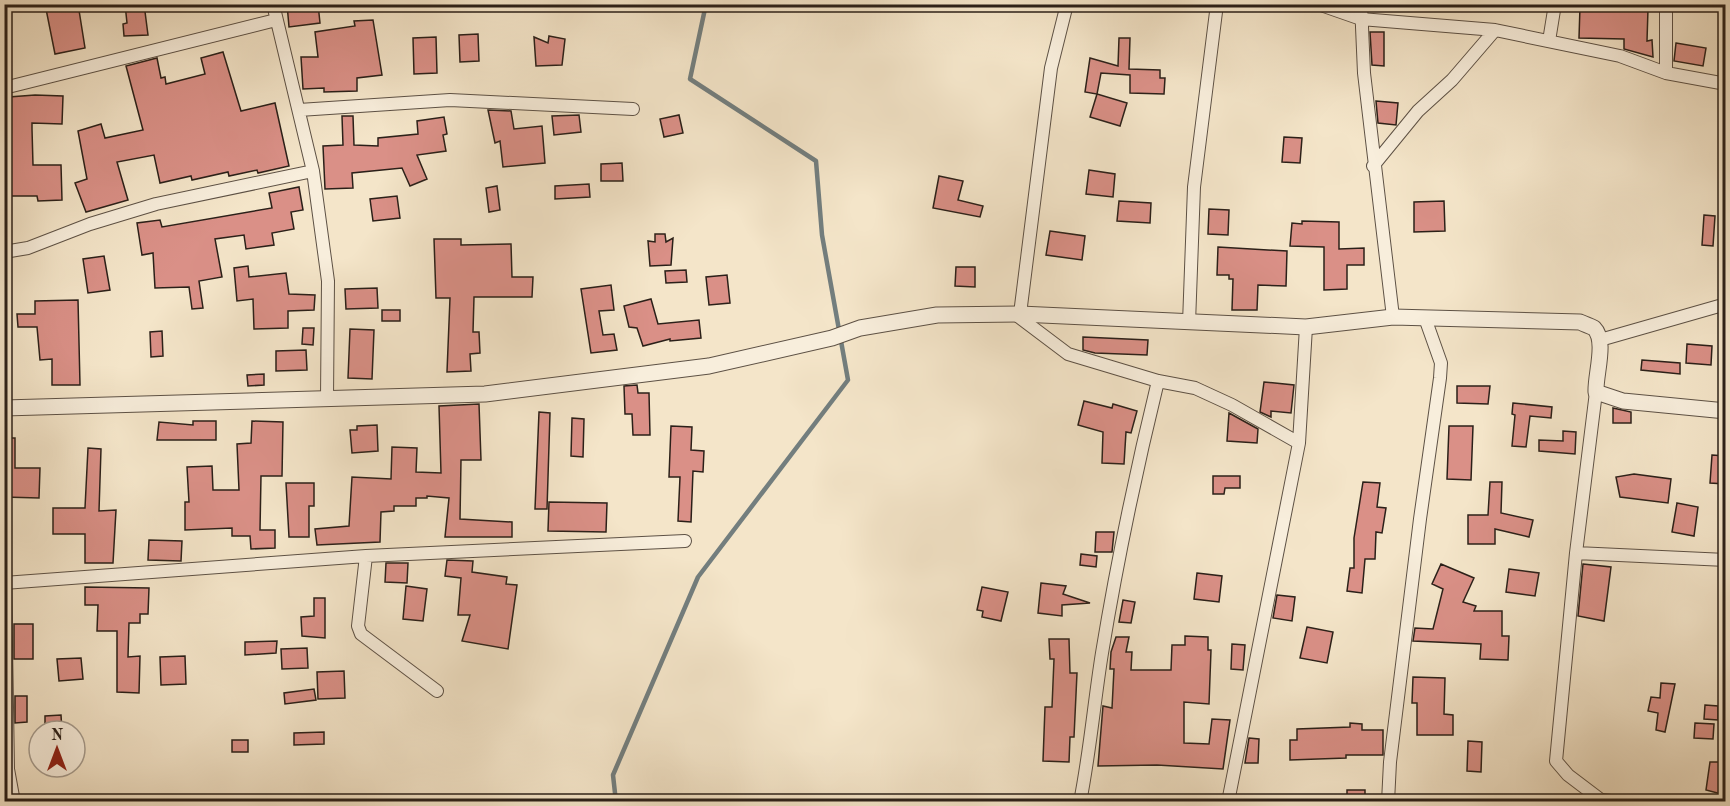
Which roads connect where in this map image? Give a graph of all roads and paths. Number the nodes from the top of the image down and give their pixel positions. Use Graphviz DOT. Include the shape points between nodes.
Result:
graph roads {
  1 [pos="273,4"];
  2 [pos="1067,4"];
  3 [pos="1217,4"];
  4 [pos="1318,4"];
  5 [pos="1361,4"];
  6 [pos="1555,4"];
  7 [pos="1666,4"];
  8 [pos="1361,19"];
  9 [pos="276,20"];
  10 [pos="1495,30"];
  11 [pos="1549,41"];
  12 [pos="1666,73"];
  13 [pos="1725,84"];
  14 [pos="4,88"];
  15 [pos="633,109"];
  16 [pos="299,110"];
  17 [pos="1373,166"];
  18 [pos="313,171"];
  19 [pos="4,252"];
  20 [pos="1725,304"];
  21 [pos="1017,314"];
  22 [pos="1393,317"];
  23 [pos="1425,318"];
  24 [pos="1190,323"];
  25 [pos="1306,327"];
  26 [pos="1600,340"];
  27 [pos="1158,381"];
  28 [pos="1596,392"];
  29 [pos="327,398"];
  30 [pos="4,408"];
  31 [pos="1725,411"];
  32 [pos="1299,443"];
  33 [pos="685,541"];
  34 [pos="1576,554"];
  35 [pos="366,556"];
  36 [pos="1725,560"];
  37 [pos="5,583"];
  38 [pos="437,691"];
  39 [pos="14,801"];
  40 [pos="1080,801"];
  41 [pos="1228,801"];
  42 [pos="1388,801"];
  43 [pos="1621,801"];
  1 -- 9 [label="street"];
  2 -- 21 [label="street" via="1051,68"];
  3 -- 24 [label="street" via="1194,188"];
  4 -- 8 [label="street"];
  5 -- 8 [label="street"];
  6 -- 11 [label="street"];
  7 -- 12 [label="street"];
  8 -- 10 [label="street"];
  8 -- 17 [label="street"];
  9 -- 14 [label="street"];
  9 -- 16 [label="street"];
  10 -- 11 [label="street"];
  10 -- 17 [label="street" via="1452,81 1418,111"];
  11 -- 12 [label="street" via="1620,56"];
  12 -- 13 [label="street"];
  15 -- 16 [label="street" via="450,100"];
  16 -- 18 [label="street"];
  17 -- 22 [label="street"];
  18 -- 19 [label="street" via="156,204 28,248"];
  18 -- 29 [label="street" via="328,282"];
  20 -- 26 [label="street"];
  21 -- 24 [label="street"];
  21 -- 27 [label="street" via="1068,354"];
  21 -- 29 [label="street" via="937,315 860,328 709,366 485,394"];
  22 -- 23 [label="street"];
  22 -- 25 [label="street"];
  23 -- 26 [label="street" via="1580,322 1594,328"];
  23 -- 42 [label="street" via="1441,363 1440,378"];
  24 -- 25 [label="street"];
  25 -- 32 [label="street"];
  26 -- 28 [label="street"];
  27 -- 32 [label="street" via="1195,388"];
  27 -- 40 [label="street" via="1108,618 1090,756"];
  28 -- 31 [label="street" via="1623,401"];
  28 -- 34 [label="street"];
  29 -- 30 [label="street"];
  32 -- 41 [label="street"];
  33 -- 35 [label="street"];
  34 -- 36 [label="street"];
  34 -- 43 [label="street" via="1556,761 1601,800"];
  35 -- 37 [label="street"];
  35 -- 38 [label="street" via="358,626 361,634"];
  37 -- 39 [label="street" via="8,769"];
}
